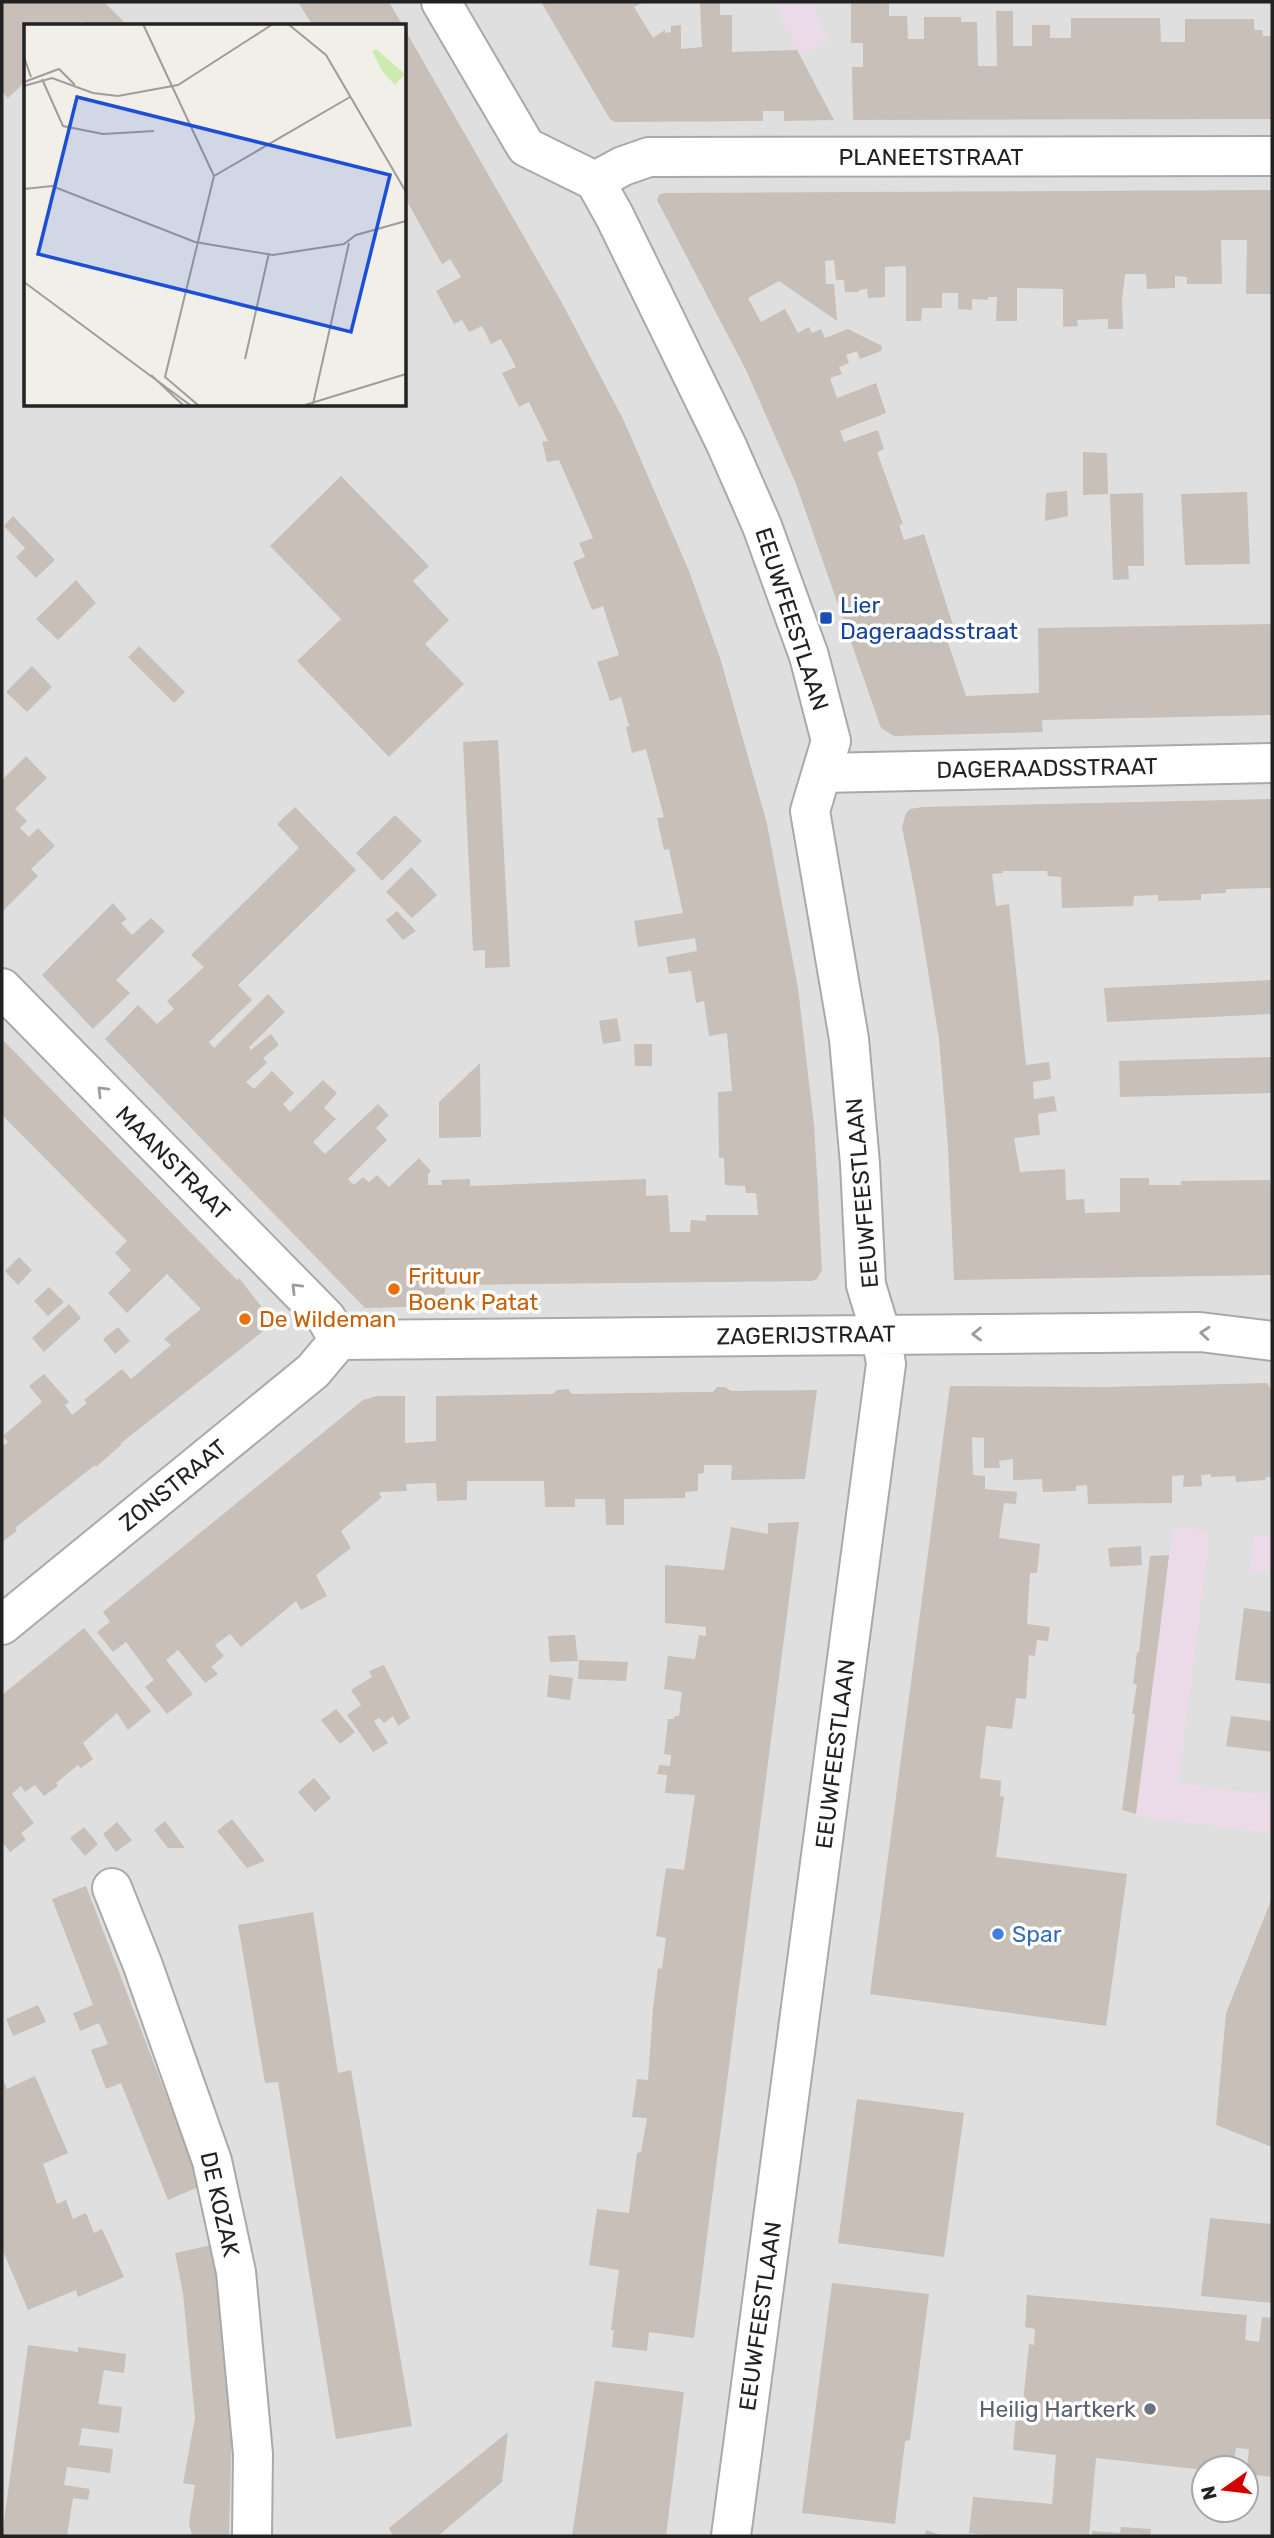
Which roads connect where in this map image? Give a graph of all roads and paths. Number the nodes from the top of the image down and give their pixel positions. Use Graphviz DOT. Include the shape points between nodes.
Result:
graph roads {
  1 [pos="441,2"];
  2 [pos="1272,156"];
  3 [pos="595,181"];
  4 [pos="1272,763"];
  5 [pos="822,772"];
  6 [pos="2,988"];
  7 [pos="881,1335"];
  8 [pos="339,1340"];
  9 [pos="1272,1341"];
  10 [pos="2,1625"];
  11 [pos="112,1888"];
  12 [pos="252,2536"];
  13 [pos="731,2536"];
  1 -- 3 [label="street" via="526,147"];
  2 -- 3 [label="street, PLANEETSTRAAT" via="649,157"];
  3 -- 5 [label="street, EEUWFEESTLAAN" via="676,339 762,526 809,656 831,741"];
  4 -- 5 [label="street, DAGERAADSSTRAAT"];
  5 -- 7 [label="street, EEUWFEESTLAAN" via="810,811 849,1038 866,1285"];
  8 -- 6 [label="street, MAANSTRAAT, one-way" via="326,1318"];
  7 -- 8 [label="street, ZAGERIJSTRAAT"];
  9 -- 7 [label="street, ZAGERIJSTRAAT, one-way" via="1200,1332"];
  7 -- 13 [label="street, EEUWFEESTLAAN" via="886,1364 880,1417"];
  8 -- 10 [label="street, ZONSTRAAT" via="313,1371"];
  11 -- 12 [label="street, DE KOZAK" via="212,2161 233,2260 249,2394"];
}
